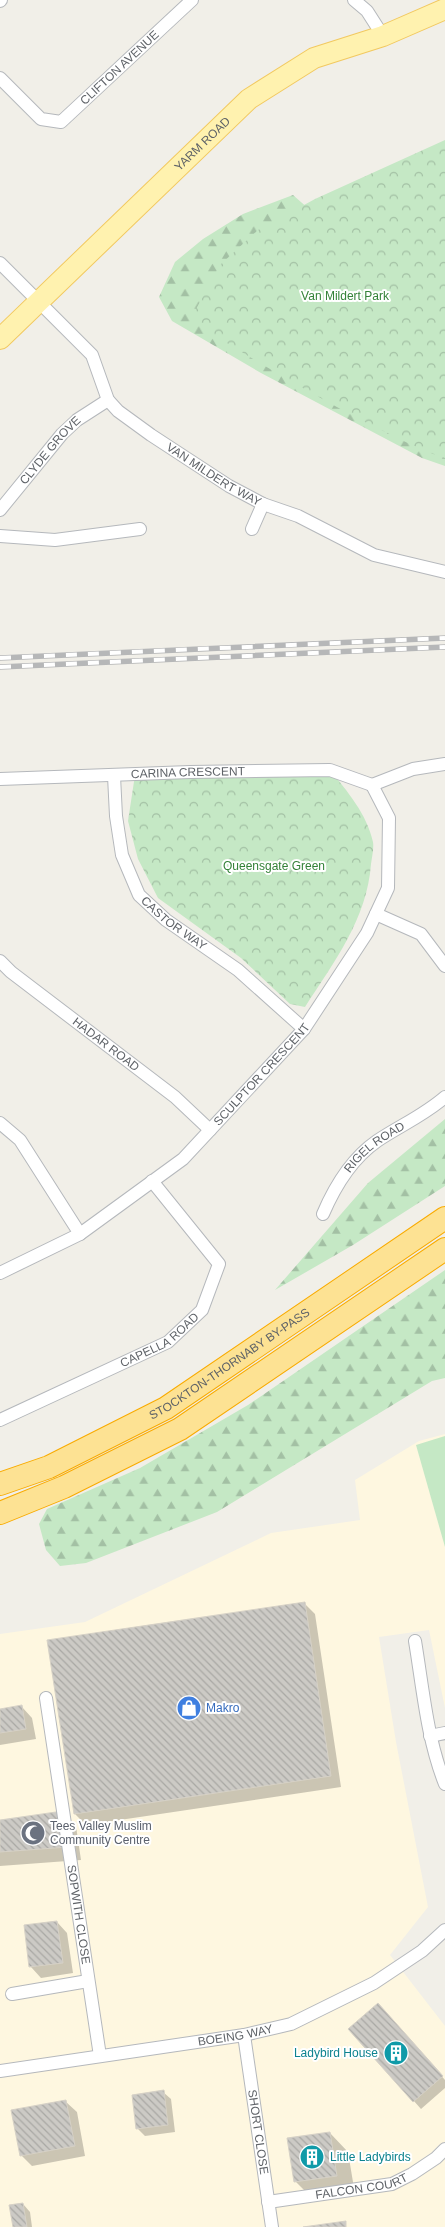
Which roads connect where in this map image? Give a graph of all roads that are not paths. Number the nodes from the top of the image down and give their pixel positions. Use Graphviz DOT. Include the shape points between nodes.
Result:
graph roads {
  1 [pos="192,0"];
  2 [pos="354,0"];
  3 [pos="445,10"];
  4 [pos="383,36"];
  5 [pos="0,78"];
  6 [pos="0,262"];
  7 [pos="39,301"];
  8 [pos="0,339"];
  9 [pos="108,400"];
  10 [pos="264,504"];
  11 [pos="0,510"];
  12 [pos="252,528"];
  13 [pos="140,529"];
  14 [pos="0,536"];
  15 [pos="445,572"];
  16 [pos="445,764"];
  17 [pos="114,776"];
  18 [pos="0,779"];
  19 [pos="372,785"];
  20 [pos="376,914"];
  21 [pos="0,961"];
  22 [pos="445,966"];
  23 [pos="304,1029"];
  24 [pos="445,1097"];
  25 [pos="0,1123"];
  26 [pos="210,1130"];
  27 [pos="152,1182"];
  28 [pos="323,1214"];
  29 [pos="445,1218"];
  30 [pos="80,1234"];
  31 [pos="445,1249"];
  32 [pos="0,1273"];
  33 [pos="0,1420"];
  34 [pos="0,1484"];
  35 [pos="0,1513"];
  36 [pos="415,1641"];
  37 [pos="46,1698"];
  38 [pos="445,1732"];
  39 [pos="430,1736"];
  40 [pos="445,1784"];
  41 [pos="445,1930"];
  42 [pos="88,1981"];
  43 [pos="12,1994"];
  44 [pos="244,2035"];
  45 [pos="100,2056"];
  46 [pos="0,2071"];
  47 [pos="445,2149"];
  48 [pos="268,2202"];
  49 [pos="272,2227"];
  1 -- 5 [label="street, CLIFTON AVENUE" via="61,122 41,119"];
  2 -- 4 [label="street" via="367,11"];
  3 -- 4 [label="main road, YARM ROAD"];
  4 -- 7 [label="main road, YARM ROAD" via="314,58 249,99"];
  6 -- 7 [label="street, VAN MILDERT WAY"];
  7 -- 8 [label="main road, YARM ROAD"];
  7 -- 9 [label="street, VAN MILDERT WAY" via="92,355"];
  9 -- 10 [label="street, VAN MILDERT WAY" via="151,435 229,486"];
  9 -- 11 [label="street, CLYDE GROVE" via="62,434"];
  10 -- 12 [label="street"];
  10 -- 15 [label="street, VAN MILDERT WAY" via="298,516 374,555"];
  13 -- 14 [label="street" via="55,540"];
  16 -- 19 [label="street" via="413,769"];
  17 -- 18 [label="street, CARINA CRESCENT"];
  17 -- 19 [label="street, CARINA CRESCENT" via="330,770"];
  17 -- 23 [label="street, CASTOR WAY" via="122,855 139,895 166,920 238,970"];
  19 -- 20 [label="street, SCULPTOR CRESCENT" via="389,818 388,888"];
  20 -- 22 [label="street" via="421,934"];
  20 -- 23 [label="street, SCULPTOR CRESCENT"];
  21 -- 26 [label="street, HADAR ROAD" via="175,1097"];
  23 -- 26 [label="street, SCULPTOR CRESCENT"];
  24 -- 28 [label="street, RIGEL ROAD" via="428,1112 376,1142 342,1174"];
  25 -- 30 [label="street" via="20,1140"];
  26 -- 27 [label="street, SCULPTOR CRESCENT" via="182,1159"];
  27 -- 30 [label="street, SCULPTOR CRESCENT"];
  27 -- 33 [label="street, CAPELLA ROAD" via="219,1264 202,1310 168,1342"];
  29 -- 34 [label="highway, STOCKTON-THORNABY BY-PASS" via="166,1408 49,1467"];
  30 -- 32 [label="street, SCULPTOR CRESCENT"];
  31 -- 35 [label="highway, STOCKTON-THORNABY BY-PASS" via="180,1429 64,1487"];
  36 -- 39 [label="street"];
  37 -- 42 [label="street, SOPWITH CLOSE"];
  38 -- 39 [label="street"];
  39 -- 40 [label="street"];
  41 -- 44 [label="street, BOEING WAY" via="374,1983 291,2024"];
  42 -- 43 [label="street, SOPWITH CLOSE"];
  42 -- 45 [label="street, SOPWITH CLOSE"];
  44 -- 45 [label="street, BOEING WAY"];
  44 -- 48 [label="street, SHORT CLOSE"];
  45 -- 46 [label="street, BOEING WAY"];
  47 -- 48 [label="street, FALCON COURT" via="412,2174 392,2184"];
  48 -- 49 [label="street, SHORT CLOSE"];
}
